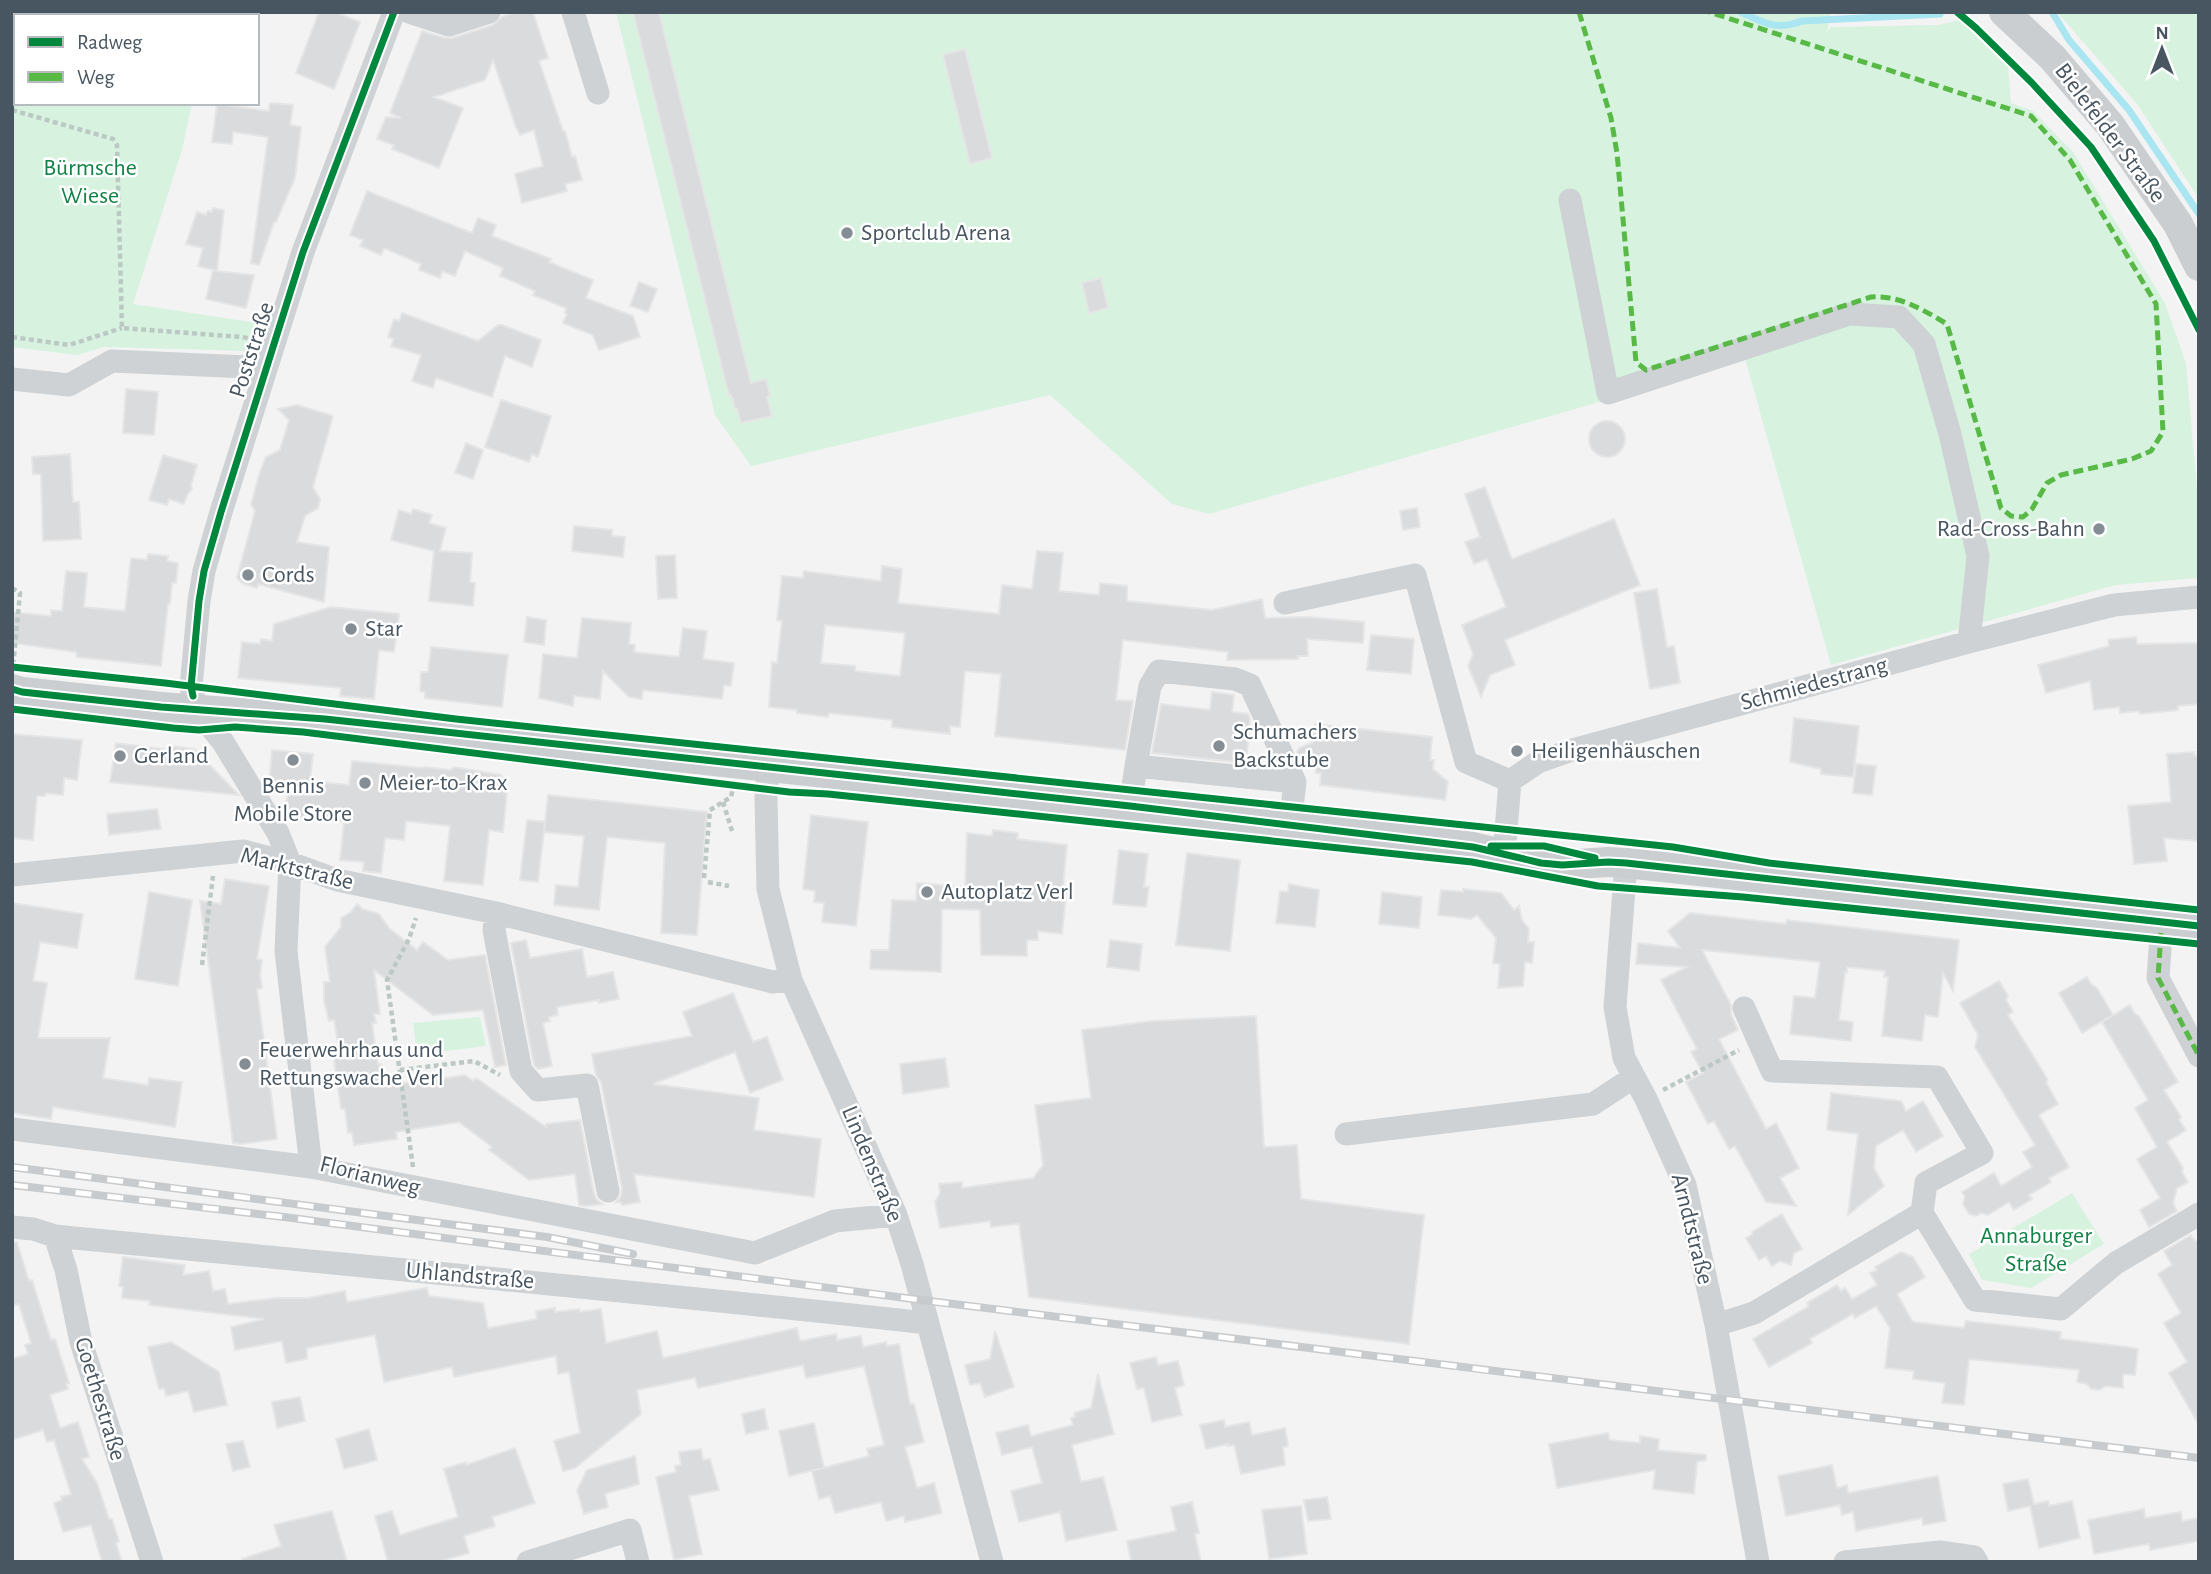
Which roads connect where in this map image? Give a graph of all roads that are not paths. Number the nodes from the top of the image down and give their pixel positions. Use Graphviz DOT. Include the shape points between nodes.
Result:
graph roads {
  1 [pos="394,12"];
  2 [pos="409,12"];
  3 [pos="489,12"];
  4 [pos="573,12"];
  5 [pos="2004,12"];
  6 [pos="598,93"];
  7 [pos="1570,200"];
  8 [pos="2199,266"];
  9 [pos="264,371"];
  10 [pos="12,379"];
  11 [pos="2199,597"];
  12 [pos="1285,603"];
  13 [pos="1969,642"];
  14 [pos="14,685"];
  15 [pos="197,710"];
  16 [pos="1136,765"];
  17 [pos="768,768"];
  18 [pos="1510,781"];
  19 [pos="1295,782"];
  20 [pos="1130,806"];
  21 [pos="1290,825"];
  22 [pos="1505,851"];
  23 [pos="1617,862"];
  24 [pos="290,863"];
  25 [pos="12,875"];
  26 [pos="496,913"];
  27 [pos="2162,921"];
  28 [pos="2199,926"];
  29 [pos="791,980"];
  30 [pos="1744,1008"];
  31 [pos="2199,1056"];
  32 [pos="1634,1077"];
  33 [pos="12,1129"];
  34 [pos="1346,1134"];
  35 [pos="311,1167"];
  36 [pos="608,1191"];
  37 [pos="1922,1213"];
  38 [pos="2199,1214"];
  39 [pos="897,1215"];
  40 [pos="12,1227"];
  41 [pos="55,1236"];
  42 [pos="927,1323"];
  43 [pos="1716,1325"];
  44 [pos="152,1562"];
  45 [pos="528,1562"];
  46 [pos="638,1562"];
  47 [pos="992,1562"];
  48 [pos="1759,1562"];
  49 [pos="1845,1562"];
  50 [pos="1977,1562"];
  1 -- 9 [label="street, Poststraße"];
  2 -- 3 [label="street" via="449,25"];
  4 -- 6 [label="street"];
  5 -- 8 [label="main road, Bielefelder Straße" via="2052,57 2110,125 2178,224"];
  7 -- 13 [label="street" via="1608,393 1849,314 1899,317 1924,344 1951,434 1978,556"];
  9 -- 10 [label="street" via="112,361 69,385"];
  9 -- 15 [label="street, Poststraße" via="204,571 191,687"];
  11 -- 13 [label="street, Schmiedestrang" via="2114,605"];
  12 -- 18 [label="street" via="1415,575 1466,762"];
  13 -- 18 [label="street, Schmiedestrang" via="1572,750 1538,762"];
  14 -- 15 [label="main road"];
  15 -- 17 [label="main road" via="325,719"];
  15 -- 24 [label="street, Florianweg" via="223,742 278,833"];
  16 -- 19 [label="street"];
  16 -- 19 [label="street" via="1150,685 1159,671 1235,679 1250,685"];
  16 -- 20 [label="street"];
  17 -- 20 [label="main road"];
  17 -- 29 [label="street, Lindenstraße" via="768,889"];
  18 -- 22 [label="street"];
  19 -- 21 [label="street"];
  20 -- 21 [label="main road"];
  21 -- 22 [label="main road"];
  22 -- 23 [label="main road" via="1528,862"];
  23 -- 27 [label="main road"];
  23 -- 32 [label="street, Arndtstraße" via="1615,1007 1623,1058"];
  24 -- 25 [label="street, Marktstraße" via="243,851"];
  24 -- 26 [label="street, Marktstraße" via="337,880"];
  24 -- 35 [label="street, Florianweg" via="286,951"];
  26 -- 29 [label="street, Marktstraße" via="773,982"];
  26 -- 36 [label="street" via="494,930 521,1071 538,1090 587,1085"];
  27 -- 28 [label="main road"];
  27 -- 31 [label="street" via="2158,978"];
  29 -- 39 [label="street, Lindenstraße"];
  30 -- 37 [label="street" via="1772,1071 1937,1077 1982,1153 1926,1183"];
  32 -- 34 [label="street" via="1593,1104"];
  32 -- 43 [label="street, Arndtstraße" via="1685,1185"];
  33 -- 35 [label="street"];
  35 -- 39 [label="street, Florianweg" via="755,1254 835,1222"];
  37 -- 38 [label="street" via="1975,1300 2061,1309 2116,1263"];
  37 -- 43 [label="street" via="1754,1312"];
  39 -- 42 [label="street, Lindenstraße"];
  40 -- 41 [label="street, Uhlandstraße"];
  41 -- 42 [label="street, Uhlandstraße"];
  41 -- 44 [label="street, Goethestraße" via="81,1342"];
  42 -- 47 [label="street, Lindenstraße"];
  43 -- 48 [label="street, Arndtstraße"];
  45 -- 46 [label="street" via="630,1530"];
  49 -- 50 [label="street" via="1940,1552 1974,1557"];
}
